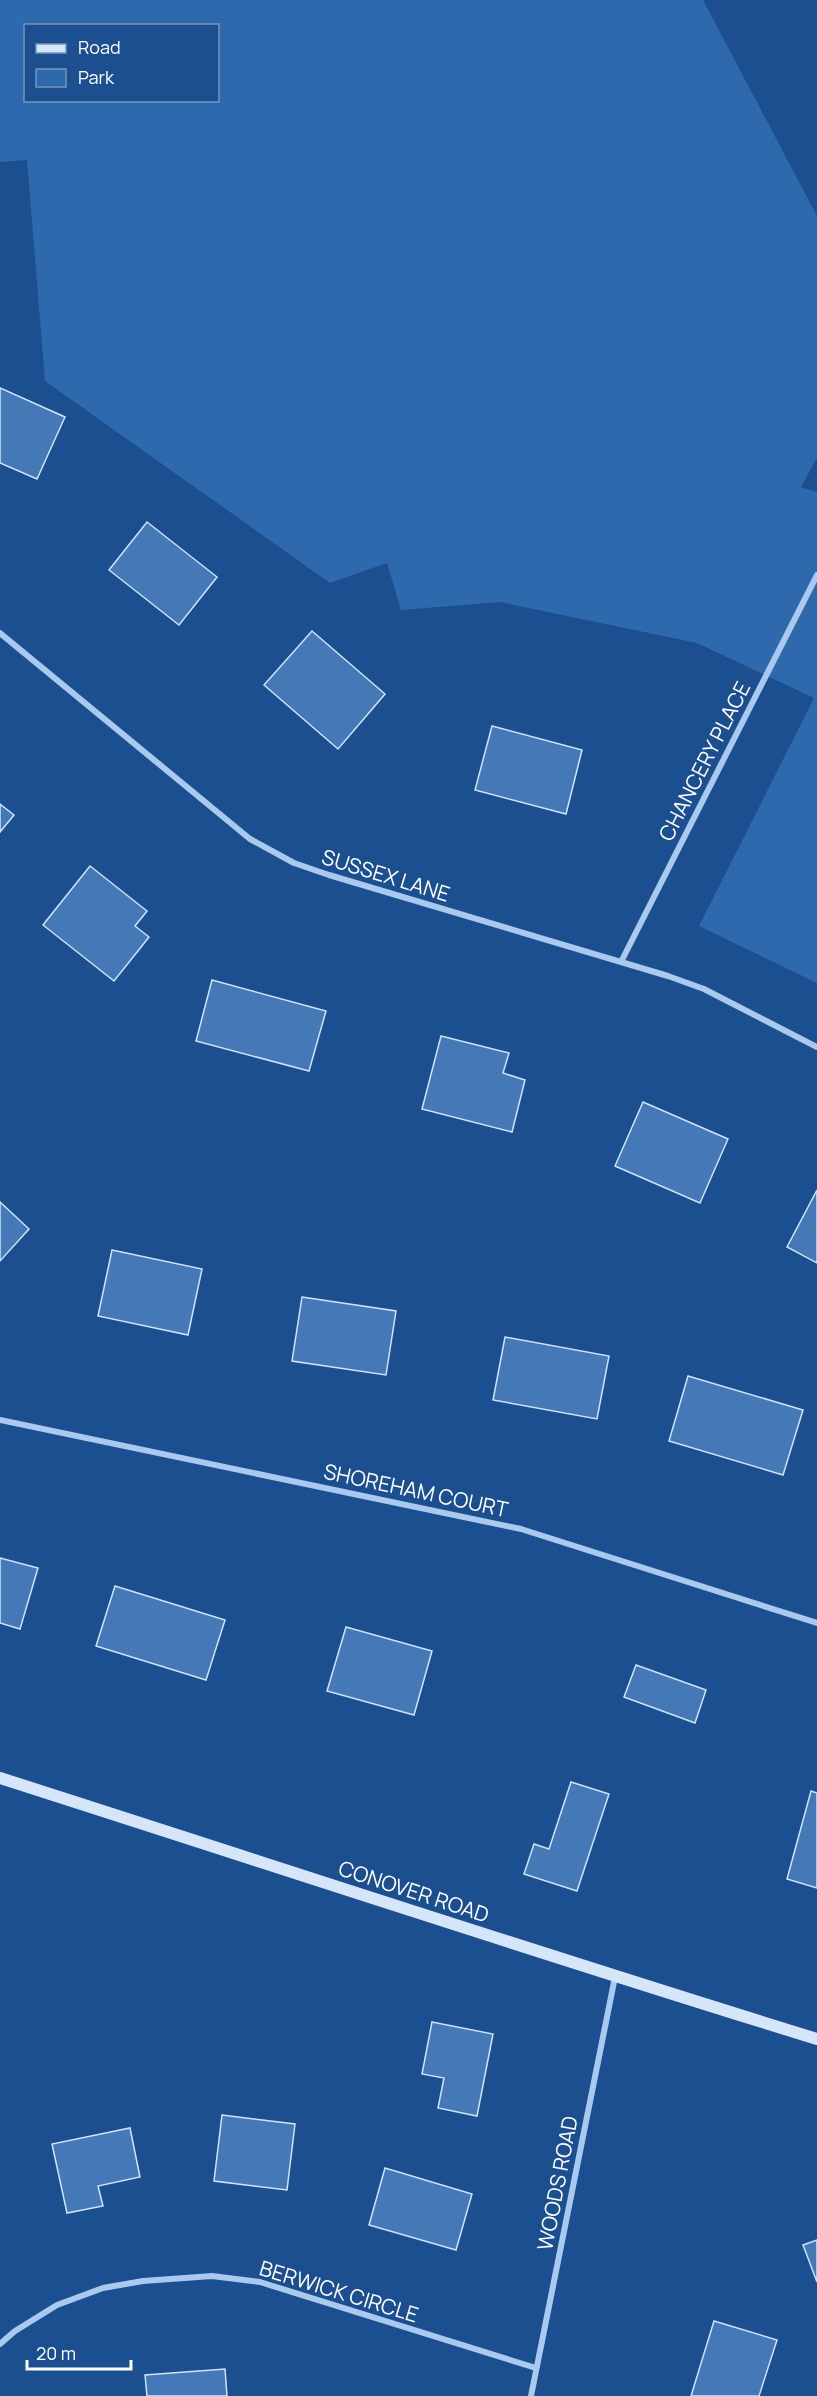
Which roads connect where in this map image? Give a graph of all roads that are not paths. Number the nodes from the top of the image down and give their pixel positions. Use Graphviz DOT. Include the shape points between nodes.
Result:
graph roads {
  1 [pos="817,575"];
  2 [pos="0,633"];
  3 [pos="621,962"];
  4 [pos="817,1047"];
  5 [pos="0,1420"];
  6 [pos="817,1623"];
  7 [pos="0,1778"];
  8 [pos="615,1977"];
  9 [pos="817,2039"];
  10 [pos="0,2344"];
  11 [pos="536,2368"];
  12 [pos="531,2396"];
  1 -- 3 [label="street, CHANCERY PLACE"];
  2 -- 3 [label="street, SUSSEX LANE" via="250,839 273,852 329,875"];
  3 -- 4 [label="street, SUSSEX LANE" via="704,989"];
  5 -- 6 [label="street, SHOREHAM COURT" via="520,1529"];
  7 -- 8 [label="street, CONOVER ROAD"];
  8 -- 9 [label="street, CONOVER ROAD"];
  8 -- 11 [label="street, WOODS ROAD"];
  10 -- 11 [label="street, BERWICK CIRCLE" via="57,2305 103,2288 212,2276 260,2282"];
  11 -- 12 [label="street, WOODS ROAD"];
}
